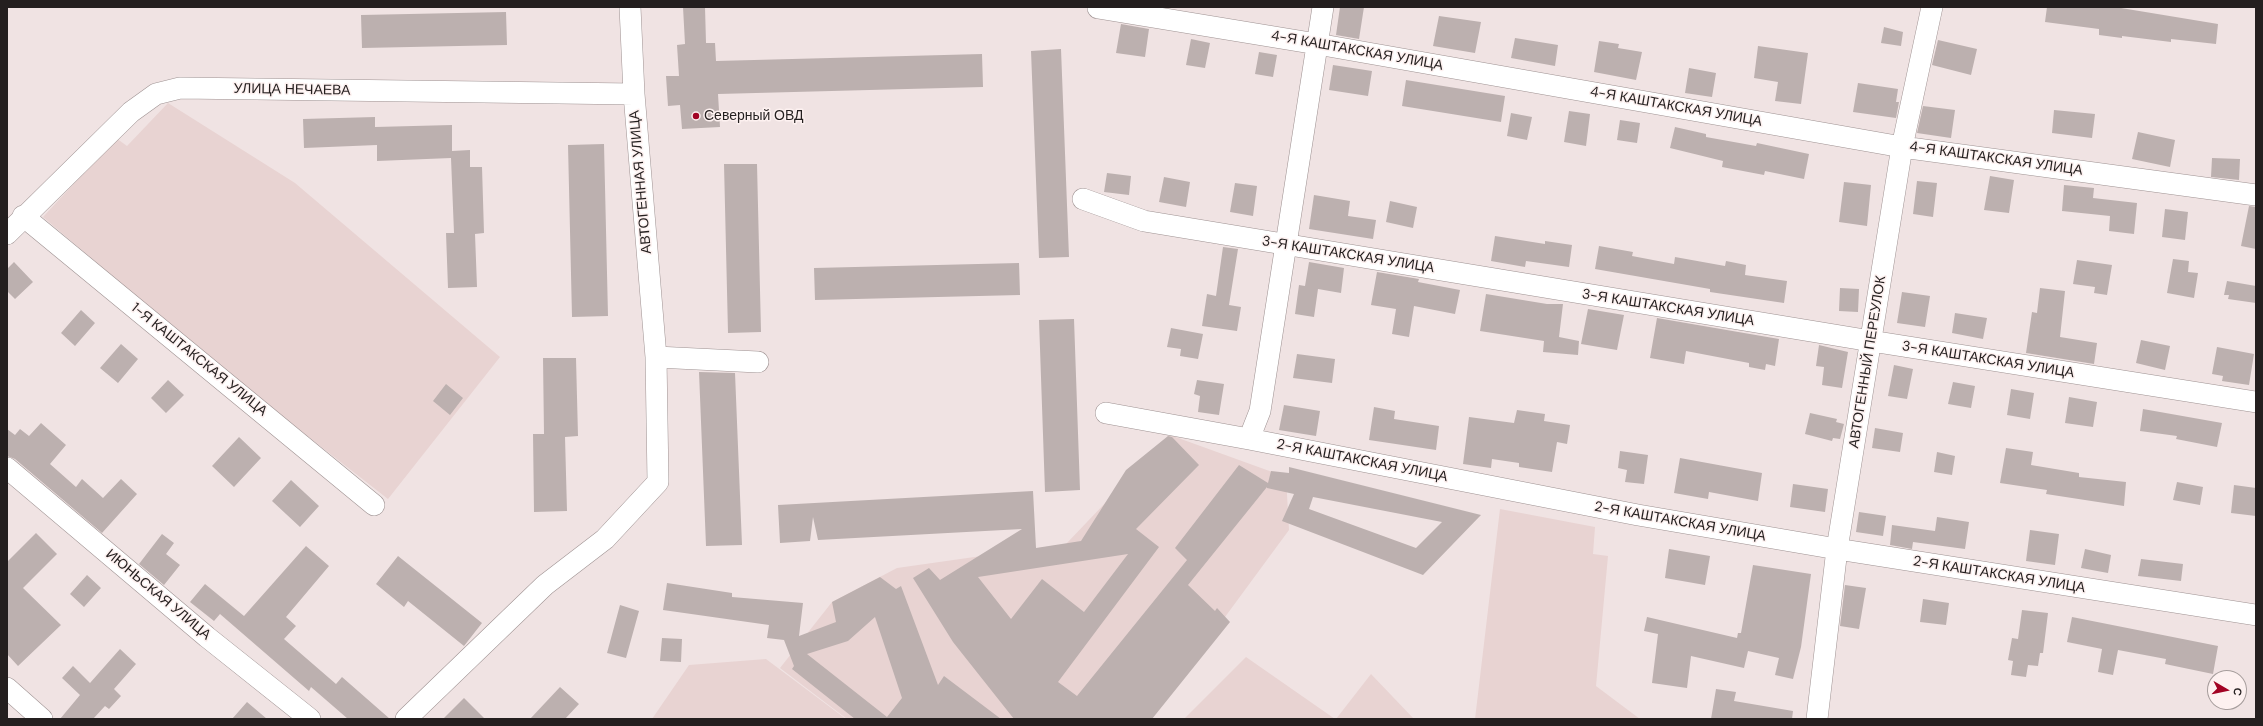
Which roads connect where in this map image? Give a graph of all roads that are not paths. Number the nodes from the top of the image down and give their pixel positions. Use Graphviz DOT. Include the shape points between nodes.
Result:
graph roads {
  1 [pos="630,7"];
  2 [pos="1323,7"];
  3 [pos="1932,7"];
  4 [pos="1098,8"];
  5 [pos="1317,44"];
  6 [pos="634,94"];
  7 [pos="1902,147"];
  8 [pos="2256,195"];
  9 [pos="1083,199"];
  10 [pos="23,216"];
  11 [pos="7,234"];
  12 [pos="1285,245"];
  13 [pos="1871,341"];
  14 [pos="656,357"];
  15 [pos="758,362"];
  16 [pos="2256,402"];
  17 [pos="1106,413"];
  18 [pos="1249,439"];
  19 [pos="7,468"];
  20 [pos="374,505"];
  21 [pos="1837,549"];
  22 [pos="2256,615"];
  23 [pos="7,688"];
  24 [pos="42,719"];
  25 [pos="310,719"];
  26 [pos="406,719"];
  27 [pos="1817,719"];
  1 -- 6 [label="street, АВТОГЕННАЯ УЛИЦА"];
  2 -- 5 [label="street"];
  3 -- 7 [label="street, АВТОГЕННЫЙ ПЕРЕУЛОК"];
  4 -- 5 [label="street, 4-Я КАШТАКСКАЯ УЛИЦА"];
  5 -- 7 [label="street, 4-Я КАШТАКСКАЯ УЛИЦА"];
  5 -- 12 [label="street"];
  6 -- 10 [label="street, УЛИЦА НЕЧАЕВА" via="180,88 156,94 131,112"];
  6 -- 14 [label="street, АВТОГЕННАЯ УЛИЦА"];
  7 -- 8 [label="street, 4-Я КАШТАКСКАЯ УЛИЦА"];
  7 -- 13 [label="street, АВТОГЕННЫЙ ПЕРЕУЛОК"];
  9 -- 12 [label="street, 3-Я КАШТАКСКАЯ УЛИЦА" via="1144,221"];
  10 -- 11 [label="street, УЛИЦА НЕЧАЕВА"];
  10 -- 20 [label="street, 1-Я КАШТАКСКАЯ УЛИЦА"];
  12 -- 13 [label="street, 3-Я КАШТАКСКАЯ УЛИЦА"];
  12 -- 18 [label="street" via="1260,411"];
  13 -- 16 [label="street, 3-Я КАШТАКСКАЯ УЛИЦА"];
  13 -- 21 [label="street, АВТОГЕННЫЙ ПЕРЕУЛОК"];
  14 -- 15 [label="street"];
  14 -- 26 [label="street, АВТОГЕННАЯ УЛИЦА" via="658,482 605,539 545,585"];
  17 -- 18 [label="street, 2-Я КАШТАКСКАЯ УЛИЦА"];
  18 -- 21 [label="street, 2-Я КАШТАКСКАЯ УЛИЦА" via="1638,515"];
  19 -- 25 [label="street, ИЮНЬСКАЯ УЛИЦА"];
  21 -- 22 [label="street, 2-Я КАШТАКСКАЯ УЛИЦА"];
  21 -- 27 [label="street, АВТОГЕННЫЙ ПЕРЕУЛОК"];
  23 -- 24 [label="street"];
}
